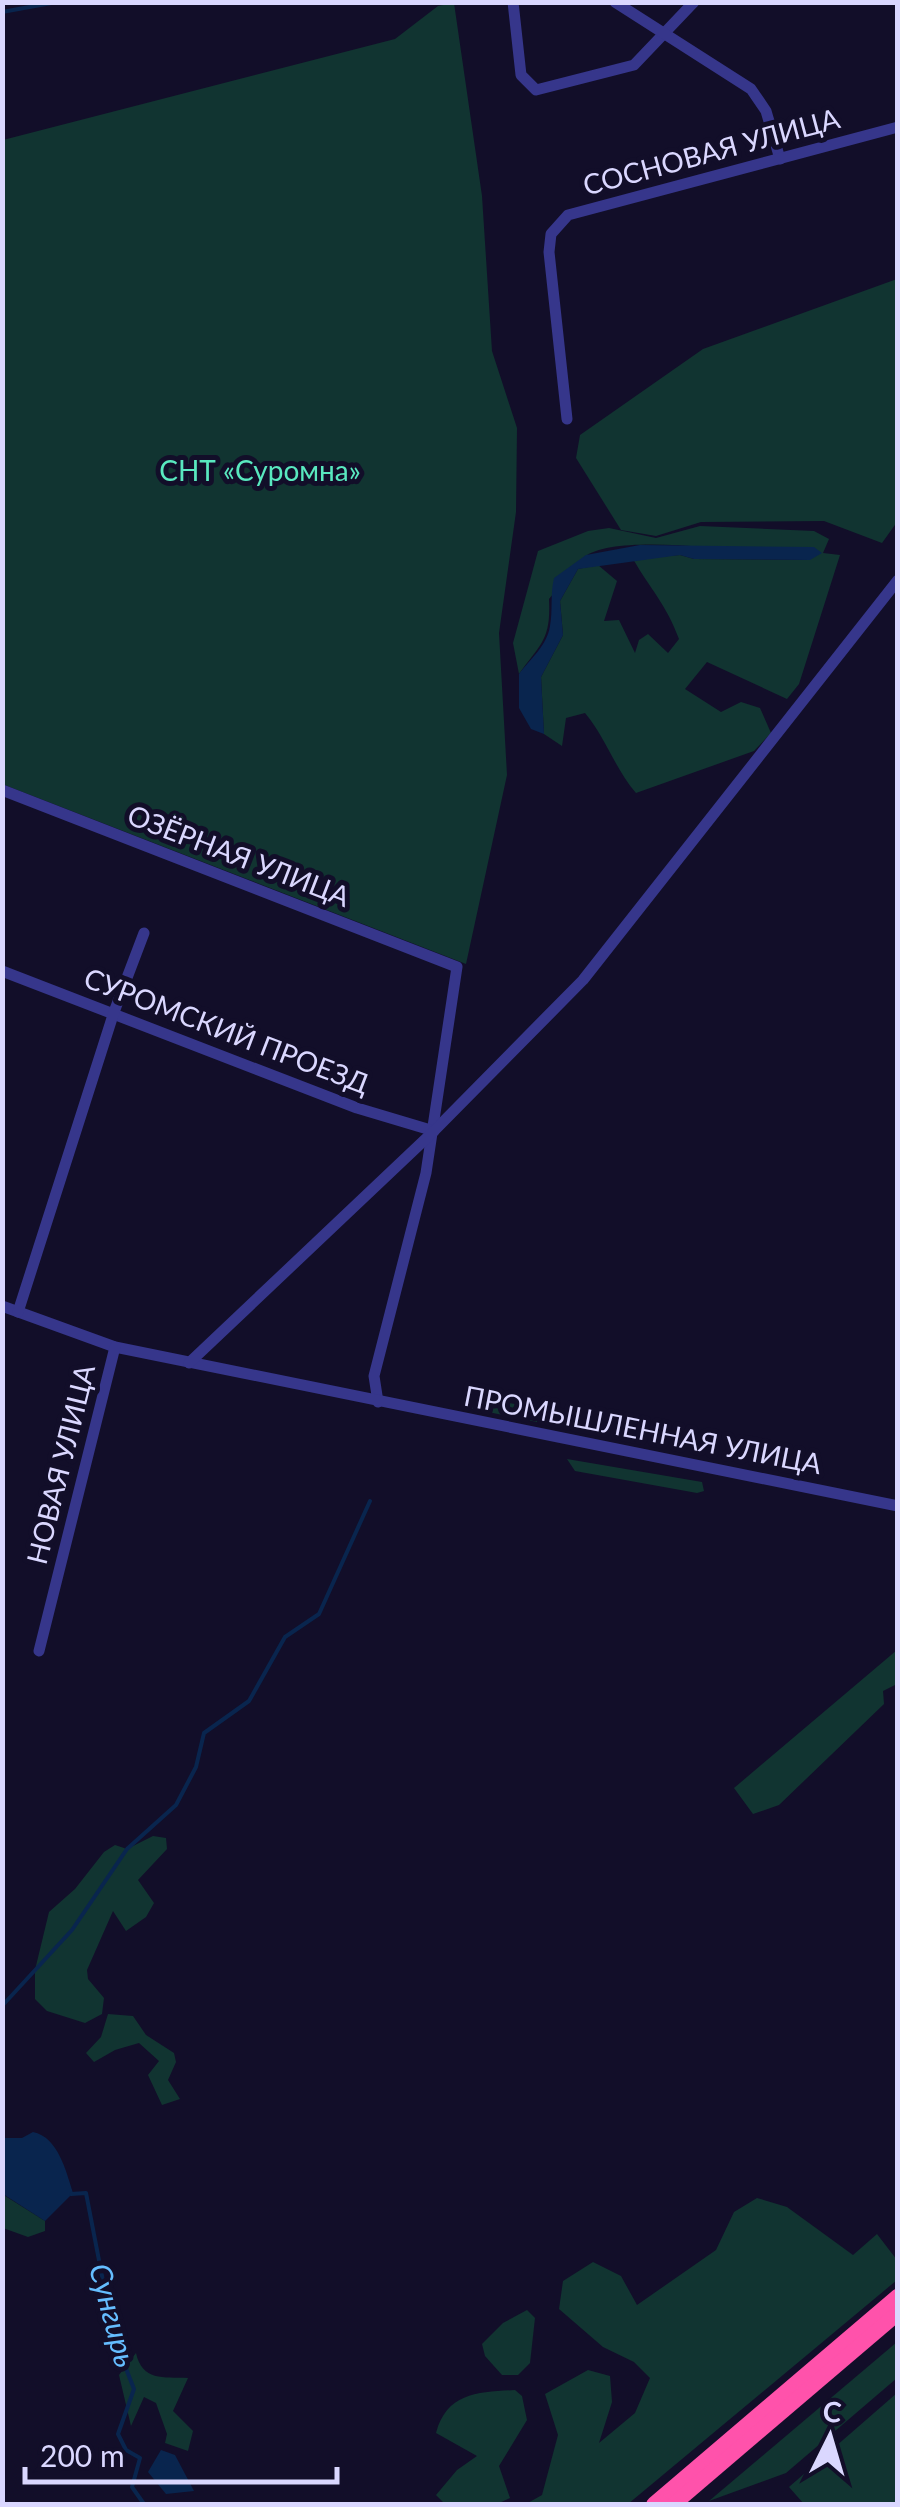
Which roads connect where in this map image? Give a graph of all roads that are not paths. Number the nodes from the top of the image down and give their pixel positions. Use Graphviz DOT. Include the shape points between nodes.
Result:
graph roads {
  1 [pos="513,2"];
  2 [pos="616,2"];
  3 [pos="694,2"];
  4 [pos="661,35"];
  5 [pos="898,127"];
  6 [pos="780,159"];
  7 [pos="566,419"];
  8 [pos="898,580"];
  9 [pos="2,790"];
  10 [pos="144,934"];
  11 [pos="2,972"];
  12 [pos="114,1012"];
  13 [pos="434,1131"];
  14 [pos="2,1306"];
  15 [pos="18,1312"];
  16 [pos="115,1347"];
  17 [pos="189,1363"];
  18 [pos="378,1402"];
  19 [pos="898,1506"];
  20 [pos="39,1652"];
  21 [pos="898,2296"];
  22 [pos="898,2313"];
  23 [pos="654,2504"];
  24 [pos="674,2504"];
  1 -- 4 [label="street" via="520,75 536,90 634,65"];
  2 -- 4 [label="street"];
  3 -- 4 [label="street"];
  4 -- 6 [label="street" via="761,100"];
  5 -- 6 [label="street, СОСНОВАЯ УЛИЦА"];
  6 -- 7 [label="street, СОСНОВАЯ УЛИЦА" via="557,223 549,252"];
  8 -- 13 [label="street" via="583,980"];
  9 -- 13 [label="street, ОЗЁРНАЯ УЛИЦА" via="457,967"];
  10 -- 12 [label="street"];
  11 -- 12 [label="street, СУРОМСКИЙ ПРОЕЗД"];
  12 -- 13 [label="street, СУРОМСКИЙ ПРОЕЗД" via="357,1108"];
  12 -- 15 [label="street"];
  13 -- 17 [label="street"];
  13 -- 18 [label="street" via="374,1376"];
  14 -- 15 [label="street, ПРОМЫШЛЕННАЯ УЛИЦА"];
  15 -- 16 [label="street, ПРОМЫШЛЕННАЯ УЛИЦА"];
  16 -- 17 [label="street, ПРОМЫШЛЕННАЯ УЛИЦА"];
  16 -- 20 [label="street, НОВАЯ УЛИЦА"];
  17 -- 18 [label="street, ПРОМЫШЛЕННАЯ УЛИЦА"];
  18 -- 19 [label="street, ПРОМЫШЛЕННАЯ УЛИЦА"];
  21 -- 23 [label="highway"];
  22 -- 24 [label="highway"];
}
